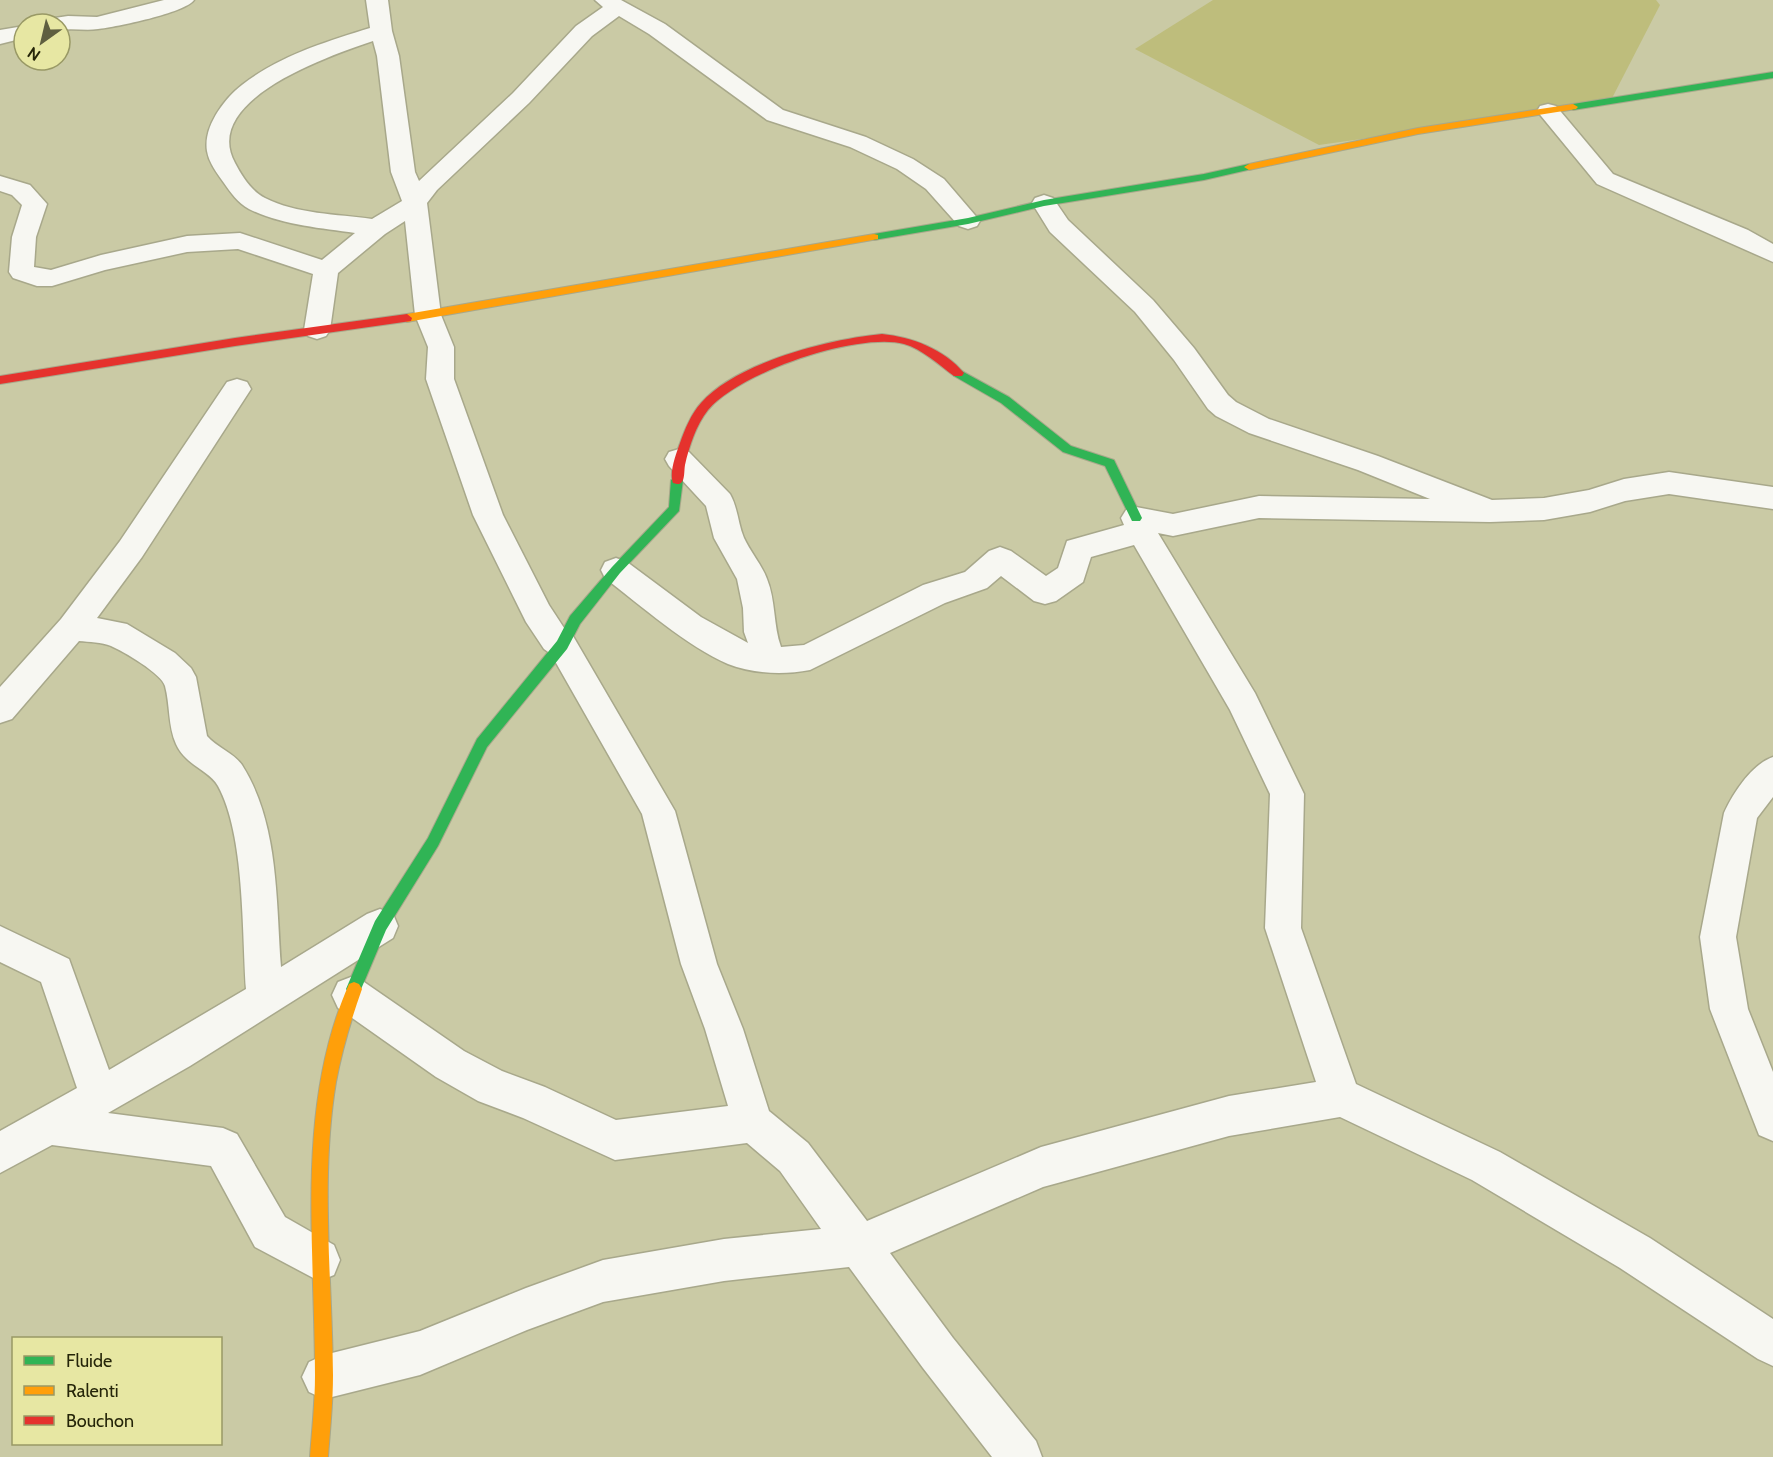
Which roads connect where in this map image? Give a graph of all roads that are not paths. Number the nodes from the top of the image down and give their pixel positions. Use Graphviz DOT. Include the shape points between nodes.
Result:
graph roads {
  1 [pos="183,0"];
  2 [pos="377,0"];
  3 [pos="618,2"];
  4 [pos="72,21"];
  5 [pos="381,31"];
  6 [pos="1773,75"];
  7 [pos="1548,111"];
  8 [pos="0,183"];
  9 [pos="415,203"];
  10 [pos="1044,203"];
  11 [pos="968,220"];
  12 [pos="376,228"];
  13 [pos="1773,254"];
  14 [pos="10,258"];
  15 [pos="326,270"];
  16 [pos="428,315"];
  17 [pos="317,330"];
  18 [pos="0,380"];
  19 [pos="237,389"];
  20 [pos="679,459"];
  21 [pos="1773,498"];
  22 [pos="1491,512"];
  23 [pos="1139,524"];
  24 [pos="616,570"];
  25 [pos="72,628"];
  26 [pos="562,645"];
  27 [pos="770,660"];
  28 [pos="0,709"];
  29 [pos="1773,771"];
  30 [pos="380,926"];
  31 [pos="0,943"];
  32 [pos="351,995"];
  33 [pos="265,999"];
  34 [pos="99,1097"];
  35 [pos="1341,1097"];
  36 [pos="1773,1120"];
  37 [pos="753,1123"];
  38 [pos="49,1125"];
  39 [pos="0,1152"];
  40 [pos="860,1245"];
  41 [pos="319,1260"];
  42 [pos="1773,1344"];
  43 [pos="324,1377"];
  44 [pos="319,1457"];
  45 [pos="1020,1457"];
  1 -- 4 [label="street" via="97,23"];
  2 -- 5 [label="street"];
  3 -- 9 [label="street" via="428,184"];
  3 -- 11 [label="street" via="775,115 858,142 905,164 935,184"];
  5 -- 9 [label="street" via="388,56 403,172"];
  5 -- 12 [label="street" via="333,48 251,87 226,113 216,143 238,188 256,203 292,215"];
  6 -- 7 [label="street"];
  7 -- 10 [label="street" via="1418,131 1204,177"];
  7 -- 13 [label="street" via="1605,178"];
  8 -- 14 [label="street" via="21,190 35,204"];
  9 -- 12 [label="street"];
  9 -- 16 [label="street"];
  10 -- 11 [label="street"];
  10 -- 22 [label="street" via="1059,225 1144,306 1226,409 1259,426 1368,463"];
  11 -- 16 [label="street"];
  12 -- 15 [label="street"];
  14 -- 15 [label="street" via="22,272 52,278 188,244 240,241"];
  15 -- 17 [label="street"];
  16 -- 17 [label="street"];
  16 -- 26 [label="street" via="441,347 440,379 488,515 537,613"];
  17 -- 18 [label="street"];
  19 -- 25 [label="street"];
  20 -- 23 [label="street" via="695,419 709,401 748,375 831,346 876,339 904,340 1005,399 1067,449 1110,463"];
  20 -- 24 [label="street" via="675,508"];
  20 -- 27 [label="street" via="720,502 729,538 752,579 760,632"];
  21 -- 22 [label="street" via="1670,483 1544,509"];
  22 -- 23 [label="street" via="1259,507 1173,525"];
  23 -- 27 [label="street" via="1113,541 1078,549 1072,574 1045,592 1000,559 976,580 934,594 810,657"];
  23 -- 35 [label="street" via="1244,703 1287,794 1283,928"];
  24 -- 26 [label="street" via="575,620"];
  24 -- 27 [label="street" via="690,626 737,654"];
  25 -- 28 [label="street"];
  25 -- 33 [label="street" via="116,633 164,662 180,677 191,741 229,773 242,801 254,847"];
  26 -- 30 [label="street" via="482,743 433,842"];
  26 -- 37 [label="street" via="658,811 699,964"];
  29 -- 36 [label="street" via="1741,813 1718,937 1729,1009"];
  30 -- 32 [label="street"];
  30 -- 33 [label="street"];
  31 -- 34 [label="street" via="56,971"];
  32 -- 37 [label="street" via="450,1064 492,1087 615,1140"];
  32 -- 41 [label="street" via="339,1023 324,1096"];
  33 -- 34 [label="street"];
  34 -- 38 [label="street"];
  35 -- 40 [label="street" via="1229,1116 1041,1167"];
  35 -- 42 [label="street" via="1486,1166 1635,1254"];
  37 -- 40 [label="street" via="794,1157"];
  38 -- 39 [label="street"];
  38 -- 41 [label="street" via="223,1148 270,1232"];
  40 -- 43 [label="street" via="724,1260 603,1281 420,1353"];
  40 -- 45 [label="street"];
  41 -- 43 [label="street"];
  43 -- 44 [label="street"];
}
